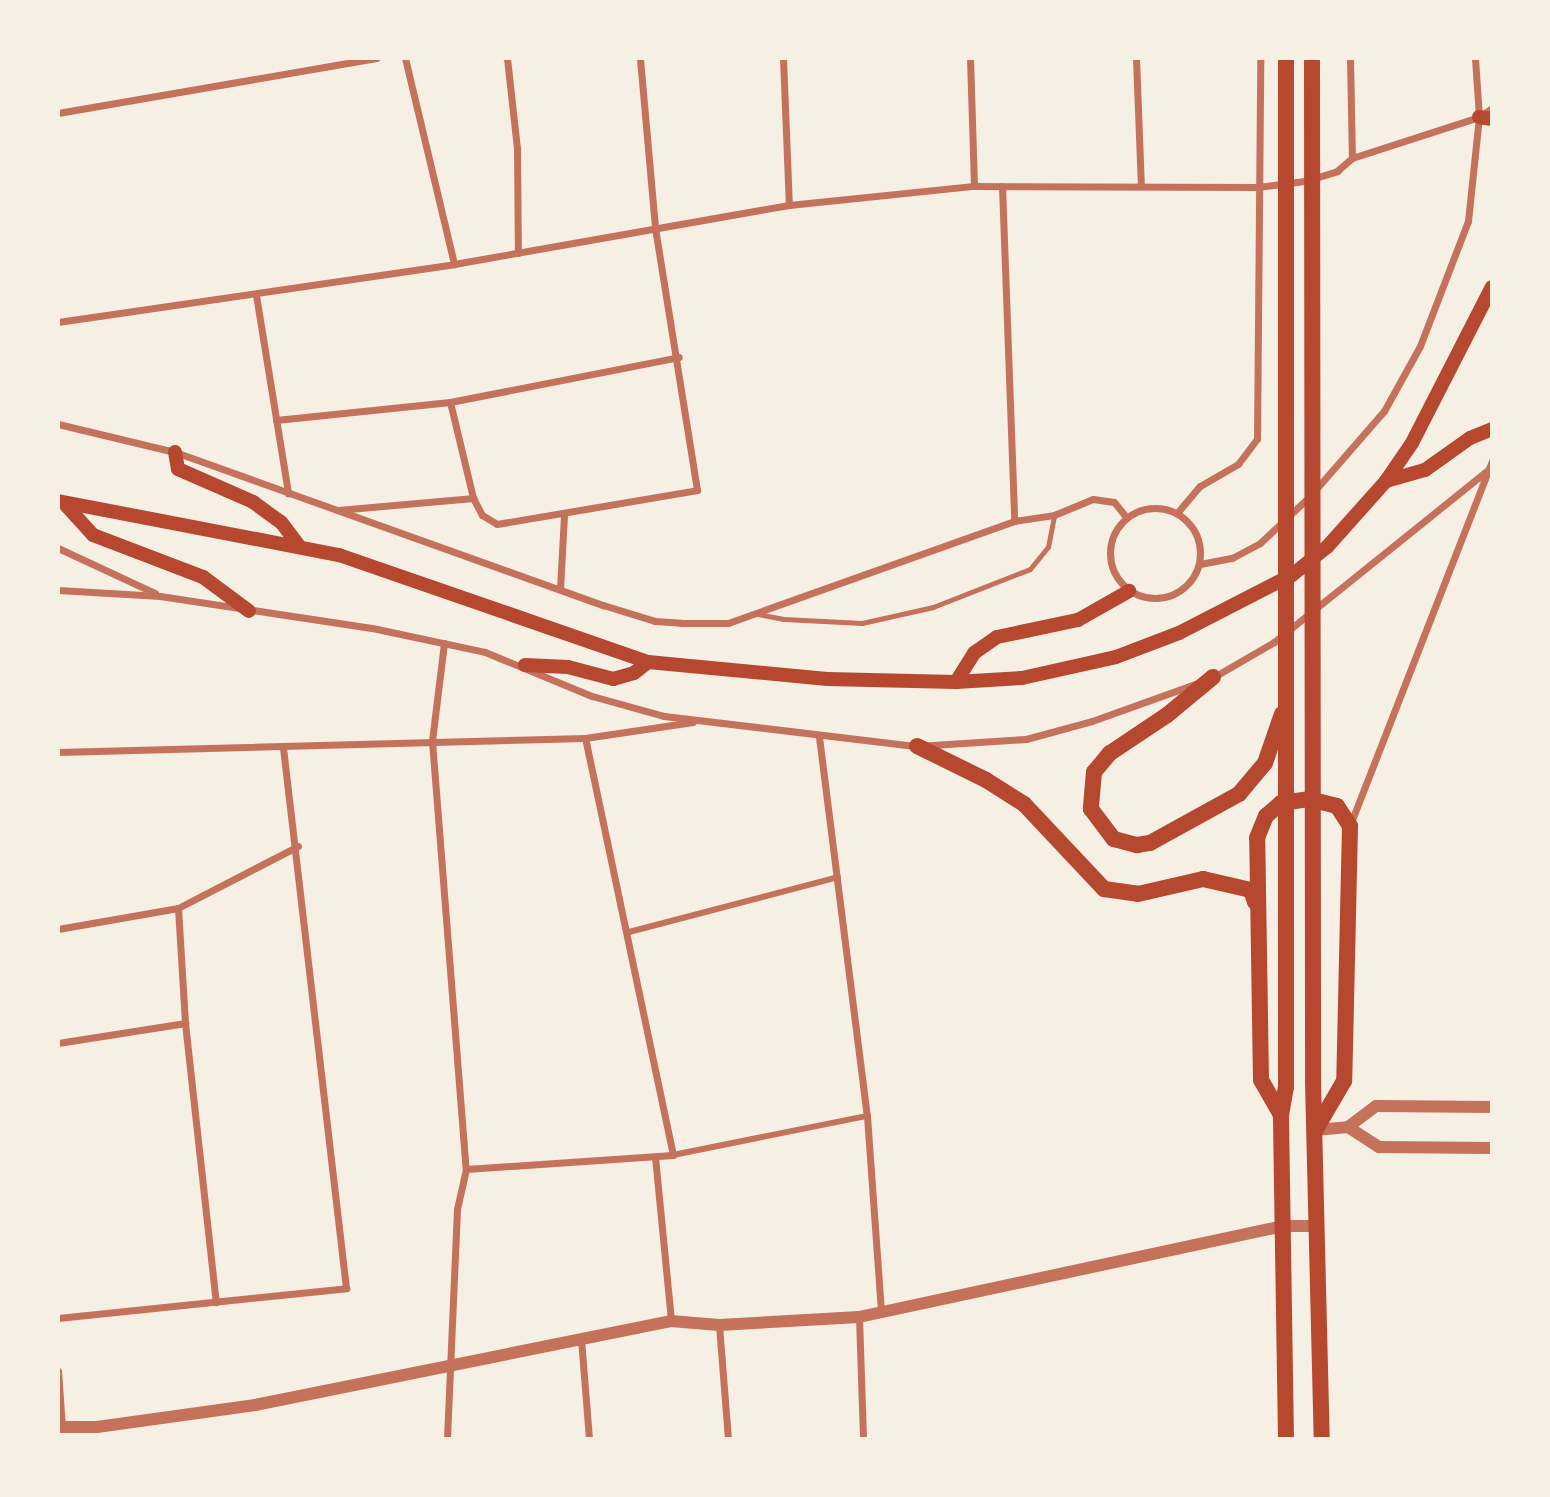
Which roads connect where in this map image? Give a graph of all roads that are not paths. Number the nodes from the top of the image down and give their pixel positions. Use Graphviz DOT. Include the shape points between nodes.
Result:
graph roads {
  1 [pos="376,58"];
  2 [pos="405,58"];
  3 [pos="507,58"];
  4 [pos="640,58"];
  5 [pos="783,58"];
  6 [pos="970,58"];
  7 [pos="1136,58"];
  8 [pos="1260,58"];
  9 [pos="1286,58"];
  10 [pos="1312,58"];
  11 [pos="1350,58"];
  12 [pos="1475,58"];
  13 [pos="1492,108"];
  14 [pos="58,113"];
  15 [pos="1486,118"];
  16 [pos="1352,158"];
  17 [pos="974,186"];
  18 [pos="1002,186"];
  19 [pos="1140,186"];
  20 [pos="1258,187"];
  21 [pos="789,205"];
  22 [pos="655,227"];
  23 [pos="518,253"];
  24 [pos="454,264"];
  25 [pos="1492,287"];
  26 [pos="256,295"];
  27 [pos="58,322"];
  28 [pos="679,357"];
  29 [pos="450,402"];
  30 [pos="276,420"];
  31 [pos="58,424"];
  32 [pos="1492,429"];
  33 [pos="175,452"];
  34 [pos="1492,461"];
  35 [pos="1489,469"];
  36 [pos="1386,481"];
  37 [pos="288,494"];
  38 [pos="473,498"];
  39 [pos="61,502"];
  40 [pos="335,510"];
  41 [pos="1177,513"];
  42 [pos="1055,515"];
  43 [pos="564,516"];
  44 [pos="1126,517"];
  45 [pos="1014,521"];
  46 [pos="299,546"];
  47 [pos="58,548"];
  48 [pos="1199,564"];
  49 [pos="560,589"];
  50 [pos="58,590"];
  51 [pos="1129,591"];
  52 [pos="160,596"];
  53 [pos="249,611"];
  54 [pos="758,614"];
  55 [pos="444,643"];
  56 [pos="648,662"];
  57 [pos="525,665"];
  58 [pos="1213,677"];
  59 [pos="956,682"];
  60 [pos="1288,695"];
  61 [pos="701,721"];
  62 [pos="819,737"];
  63 [pos="585,738"];
  64 [pos="432,741"];
  65 [pos="917,746"];
  66 [pos="283,748"];
  67 [pos="58,752"];
  68 [pos="1350,825"];
  69 [pos="298,846"];
  70 [pos="838,877"];
  71 [pos="1256,903"];
  72 [pos="178,908"];
  73 [pos="58,929"];
  74 [pos="629,932"];
  75 [pos="185,1023"];
  76 [pos="58,1043"];
  77 [pos="1492,1107"];
  78 [pos="1281,1115"];
  79 [pos="867,1116"];
  80 [pos="1348,1127"];
  81 [pos="1315,1130"];
  82 [pos="1492,1148"];
  83 [pos="674,1155"];
  84 [pos="655,1157"];
  85 [pos="466,1169"];
  86 [pos="1283,1226"];
  87 [pos="1317,1226"];
  88 [pos="216,1302"];
  89 [pos="881,1311"];
  90 [pos="859,1317"];
  91 [pos="58,1318"];
  92 [pos="671,1321"];
  93 [pos="719,1325"];
  94 [pos="581,1338"];
  95 [pos="451,1364"];
  96 [pos="58,1371"];
  97 [pos="60,1427"];
  98 [pos="97,1433"];
  99 [pos="447,1439"];
  100 [pos="589,1439"];
  101 [pos="728,1439"];
  102 [pos="863,1439"];
  103 [pos="1286,1439"];
  104 [pos="1322,1439"];
  1 -- 14 [label="street"];
  2 -- 24 [label="street"];
  3 -- 23 [label="street" via="517,148"];
  4 -- 22 [label="street"];
  5 -- 21 [label="street"];
  6 -- 17 [label="street"];
  7 -- 19 [label="street"];
  8 -- 20 [label="street"];
  9 -- 60 [label="main road"];
  10 -- 81 [label="main road"];
  11 -- 16 [label="street"];
  12 -- 15 [label="street"];
  13 -- 15 [label="street"];
  15 -- 16 [label="street"];
  15 -- 48 [label="street" via="1468,221 1420,346 1384,411 1357,446 1260,543 1231,558"];
  16 -- 20 [label="street" via="1337,171 1306,181"];
  17 -- 18 [label="street"];
  17 -- 21 [label="street"];
  18 -- 19 [label="street"];
  18 -- 45 [label="street"];
  19 -- 20 [label="street"];
  20 -- 41 [label="street" via="1256,439 1238,464 1200,486"];
  21 -- 22 [label="street"];
  22 -- 23 [label="street"];
  22 -- 28 [label="street"];
  23 -- 24 [label="street"];
  24 -- 26 [label="street"];
  25 -- 36 [label="main road" via="1460,357"];
  26 -- 27 [label="street"];
  26 -- 30 [label="street"];
  28 -- 29 [label="street"];
  28 -- 43 [label="street" via="697,490"];
  29 -- 30 [label="street"];
  29 -- 38 [label="street"];
  30 -- 37 [label="street"];
  31 -- 33 [label="street"];
  32 -- 36 [label="main road" via="1470,438 1425,470"];
  33 -- 37 [label="street"];
  33 -- 46 [label="main road" via="178,469 253,502 281,522"];
  34 -- 35 [label="street"];
  35 -- 58 [label="street" via="1284,635"];
  35 -- 68 [label="street"];
  36 -- 59 [label="main road" via="1327,547 1292,575 1179,633 1116,657 1057,672"];
  37 -- 40 [label="street"];
  38 -- 40 [label="street"];
  38 -- 43 [label="street" via="482,515 497,524"];
  39 -- 46 [label="main road"];
  39 -- 53 [label="main road" via="93,535 203,577"];
  40 -- 49 [label="street"];
  41 -- 44 [label="street" via="1151,508"];
  41 -- 48 [label="street" via="1194,529"];
  42 -- 44 [label="street" via="1104,498 1114,502"];
  42 -- 45 [label="street"];
  42 -- 54 [label="lane" via="1048,547 1030,569 922,611 862,623 784,620"];
  43 -- 49 [label="street"];
  44 -- 51 [label="street" via="1117,528 1110,555 1119,581"];
  45 -- 54 [label="street"];
  46 -- 56 [label="main road" via="362,562"];
  47 -- 52 [label="street"];
  48 -- 51 [label="street" via="1187,586 1166,598"];
  49 -- 54 [label="street" via="655,621 728,623"];
  50 -- 52 [label="street"];
  51 -- 59 [label="main road" via="1078,620 997,637 974,653"];
  52 -- 53 [label="street"];
  53 -- 55 [label="street"];
  55 -- 57 [label="street"];
  55 -- 64 [label="street"];
  56 -- 57 [label="main road" via="634,673 613,679 568,667"];
  56 -- 59 [label="main road" via="827,679"];
  57 -- 61 [label="street" via="592,696"];
  58 -- 60 [label="main road" via="1110,753 1094,772 1091,809 1114,839 1150,843 1239,794 1265,763"];
  58 -- 65 [label="street" via="1092,721 1026,738"];
  60 -- 78 [label="main road" via="1286,1087"];
  61 -- 62 [label="street"];
  61 -- 63 [label="street"];
  62 -- 65 [label="street"];
  62 -- 70 [label="street"];
  63 -- 64 [label="street"];
  63 -- 74 [label="street"];
  64 -- 66 [label="street"];
  64 -- 85 [label="street"];
  65 -- 71 [label="main road" via="1024,804 1104,889 1126,895 1186,880 1220,881 1251,890"];
  66 -- 67 [label="street"];
  66 -- 69 [label="street"];
  68 -- 71 [label="main road" via="1337,806 1309,799 1281,803 1266,816 1257,838"];
  68 -- 81 [label="main road" via="1344,1081"];
  69 -- 72 [label="street"];
  69 -- 88 [label="street" via="317,1062 346,1288"];
  70 -- 74 [label="street"];
  70 -- 79 [label="street"];
  71 -- 78 [label="main road" via="1261,1080"];
  72 -- 73 [label="street"];
  72 -- 75 [label="street"];
  74 -- 83 [label="street"];
  75 -- 76 [label="street"];
  75 -- 88 [label="street"];
  77 -- 80 [label="street" via="1377,1106"];
  78 -- 86 [label="main road"];
  79 -- 83 [label="street"];
  79 -- 89 [label="street"];
  80 -- 81 [label="street"];
  80 -- 82 [label="street" via="1379,1147"];
  81 -- 87 [label="main road"];
  83 -- 84 [label="street"];
  84 -- 85 [label="street"];
  84 -- 92 [label="street"];
  85 -- 95 [label="street" via="457,1209"];
  86 -- 87 [label="street"];
  86 -- 89 [label="street"];
  86 -- 103 [label="main road"];
  87 -- 104 [label="main road"];
  88 -- 91 [label="street"];
  89 -- 90 [label="street"];
  90 -- 93 [label="street"];
  90 -- 102 [label="street"];
  92 -- 93 [label="street"];
  92 -- 94 [label="street"];
  93 -- 101 [label="street"];
  94 -- 95 [label="street"];
  94 -- 100 [label="street"];
  95 -- 98 [label="street"];
  95 -- 99 [label="street"];
  96 -- 97 [label="street"];
  97 -- 98 [label="street"];
}
